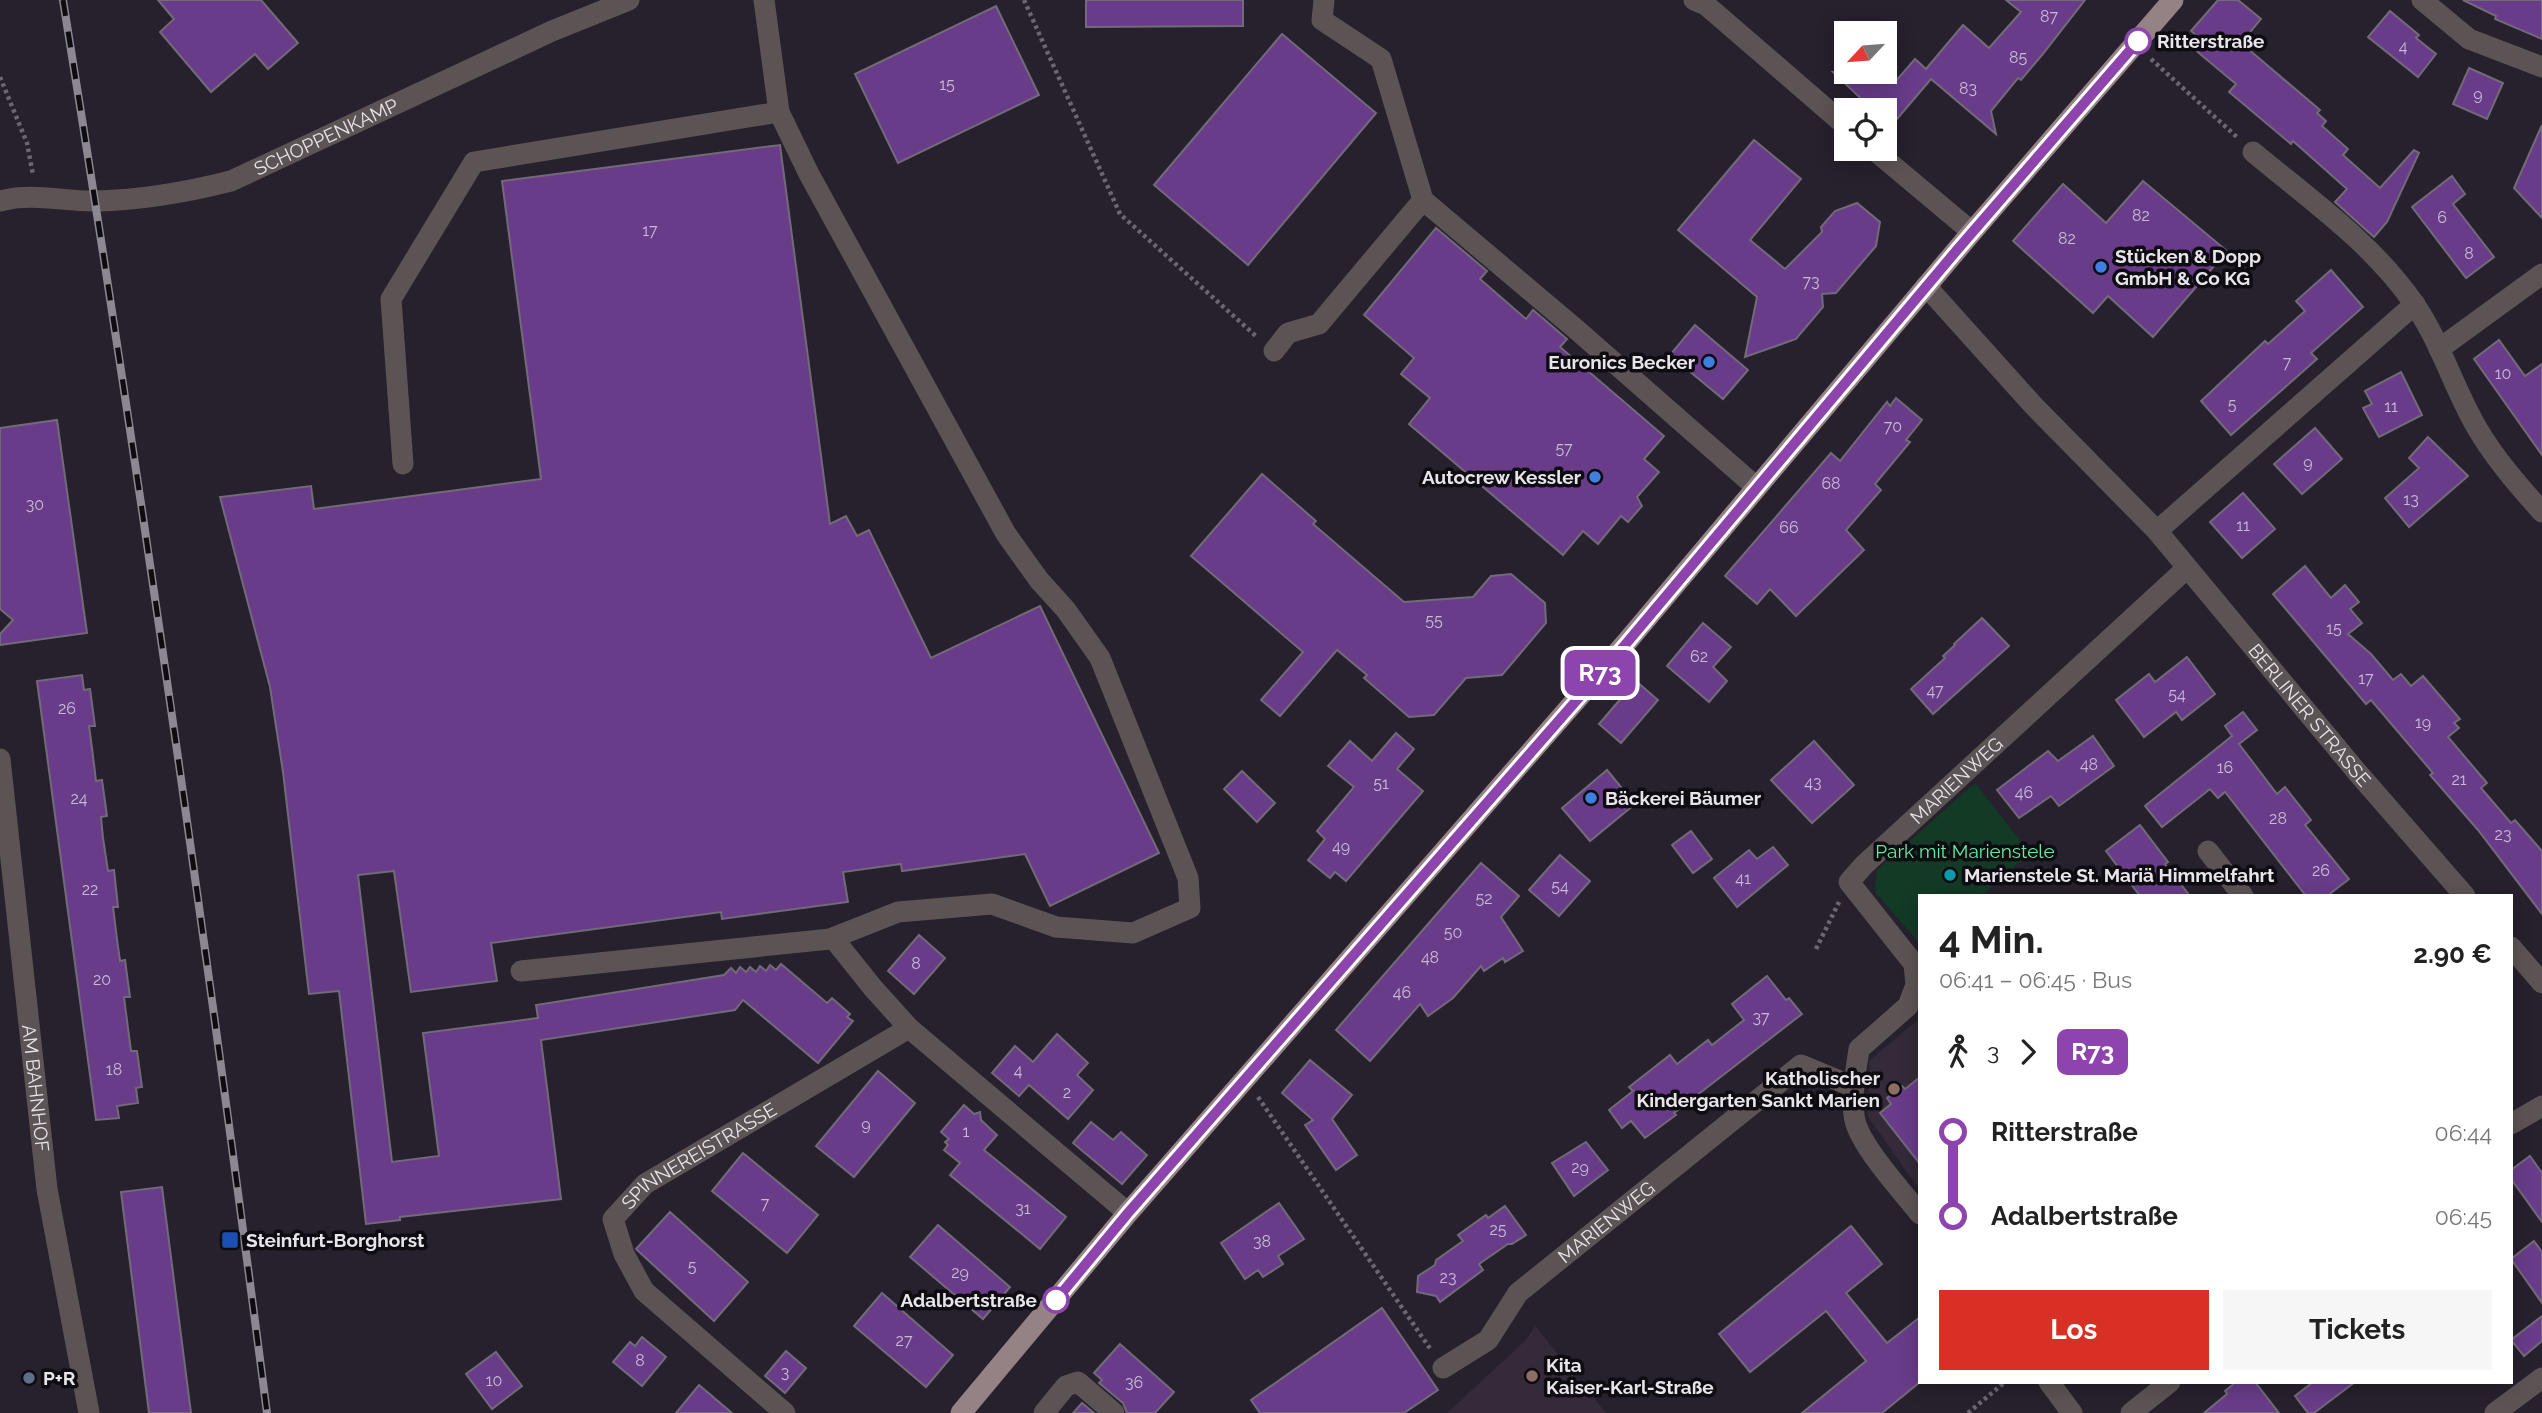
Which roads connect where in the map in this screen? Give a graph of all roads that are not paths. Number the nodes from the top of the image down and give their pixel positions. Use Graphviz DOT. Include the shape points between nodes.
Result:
graph roads {
  1 [pos="629,0"];
  2 [pos="764,0"];
  3 [pos="1324,0"];
  4 [pos="1694,0"];
  5 [pos="2173,0"];
  6 [pos="2422,0"];
  7 [pos="2542,67"];
  8 [pos="779,111"];
  9 [pos="1834,116"];
  10 [pos="2253,152"];
  11 [pos="1887,161"];
  12 [pos="2,200"];
  13 [pos="1423,200"];
  14 [pos="1972,232"];
  15 [pos="2542,274"];
  16 [pos="1926,286"];
  17 [pos="2415,304"];
  18 [pos="1267,346"];
  19 [pos="2439,349"];
  20 [pos="403,464"];
  21 [pos="1756,487"];
  22 [pos="2542,512"];
  23 [pos="2158,531"];
  24 [pos="2187,568"];
  25 [pos="1,766"];
  26 [pos="2208,851"];
  27 [pos="2241,894"];
  28 [pos="2463,894"];
  29 [pos="833,938"];
  30 [pos="10,944"];
  31 [pos="2513,949"];
  32 [pos="521,971"];
  33 [pos="2542,983"];
  34 [pos="909,1028"];
  35 [pos="1854,1087"];
  36 [pos="2542,1106"];
  37 [pos="2513,1123"];
  38 [pos="1918,1211"];
  39 [pos="1128,1213"];
  40 [pos="1443,1368"];
  41 [pos="2542,1378"];
  42 [pos="2050,1384"];
  43 [pos="2167,1384"];
  44 [pos="89,1413"];
  45 [pos="785,1413"];
  46 [pos="961,1413"];
  47 [pos="1044,1413"];
  48 [pos="1114,1413"];
  49 [pos="2072,1413"];
  50 [pos="2131,1413"];
  51 [pos="2495,1413"];
  1 -- 12 [label="street, SCHOPPENKAMP" via="552,31 231,181 176,195 96,201 39,196"];
  2 -- 8 [label="street"];
  3 -- 13 [label="street" via="1322,20 1381,59"];
  4 -- 9 [label="street" via="1706,5"];
  5 -- 14 [label="main road"];
  6 -- 7 [label="street" via="2469,39"];
  8 -- 20 [label="street" via="474,162 391,299"];
  8 -- 29 [label="street" via="1006,534 1100,658 1188,878 1190,908 1133,933 1056,927 992,904 898,912"];
  10 -- 17 [label="street" via="2367,246"];
  11 -- 14 [label="street"];
  13 -- 18 [label="street" via="1319,324 1288,333"];
  13 -- 21 [label="street"];
  14 -- 16 [label="main road"];
  15 -- 19 [label="street"];
  16 -- 21 [label="main road"];
  16 -- 23 [label="street, BERLINER STRASSE"];
  17 -- 19 [label="street"];
  17 -- 23 [label="street"];
  19 -- 22 [label="street" via="2477,427"];
  21 -- 39 [label="main road" via="1625,645"];
  23 -- 24 [label="street, BERLINER STRASSE"];
  24 -- 28 [label="street, BERLINER STRASSE"];
  24 -- 35 [label="street, MARIENWEG" via="1849,882 1914,964 1916,985 1908,1006 1859,1049"];
  25 -- 30 [label="street, AM BAHNHOF"];
  26 -- 27 [label="street"];
  29 -- 32 [label="street"];
  29 -- 34 [label="street"];
  30 -- 44 [label="street, AM BAHNHOF" via="47,1189"];
  31 -- 33 [label="street"];
  34 -- 39 [label="street"];
  34 -- 45 [label="street, SPINNEREISTRASSE" via="645,1184 613,1219 624,1254 644,1292"];
  35 -- 38 [label="street" via="1854,1117 1867,1145"];
  35 -- 40 [label="street, MARIENWEG" via="1801,1065 1517,1293 1488,1340"];
  36 -- 37 [label="street"];
  39 -- 46 [label="main road"];
  41 -- 51 [label="street"];
  42 -- 49 [label="street"];
  43 -- 50 [label="street"];
  47 -- 48 [label="street" via="1066,1386 1078,1382"];
}
